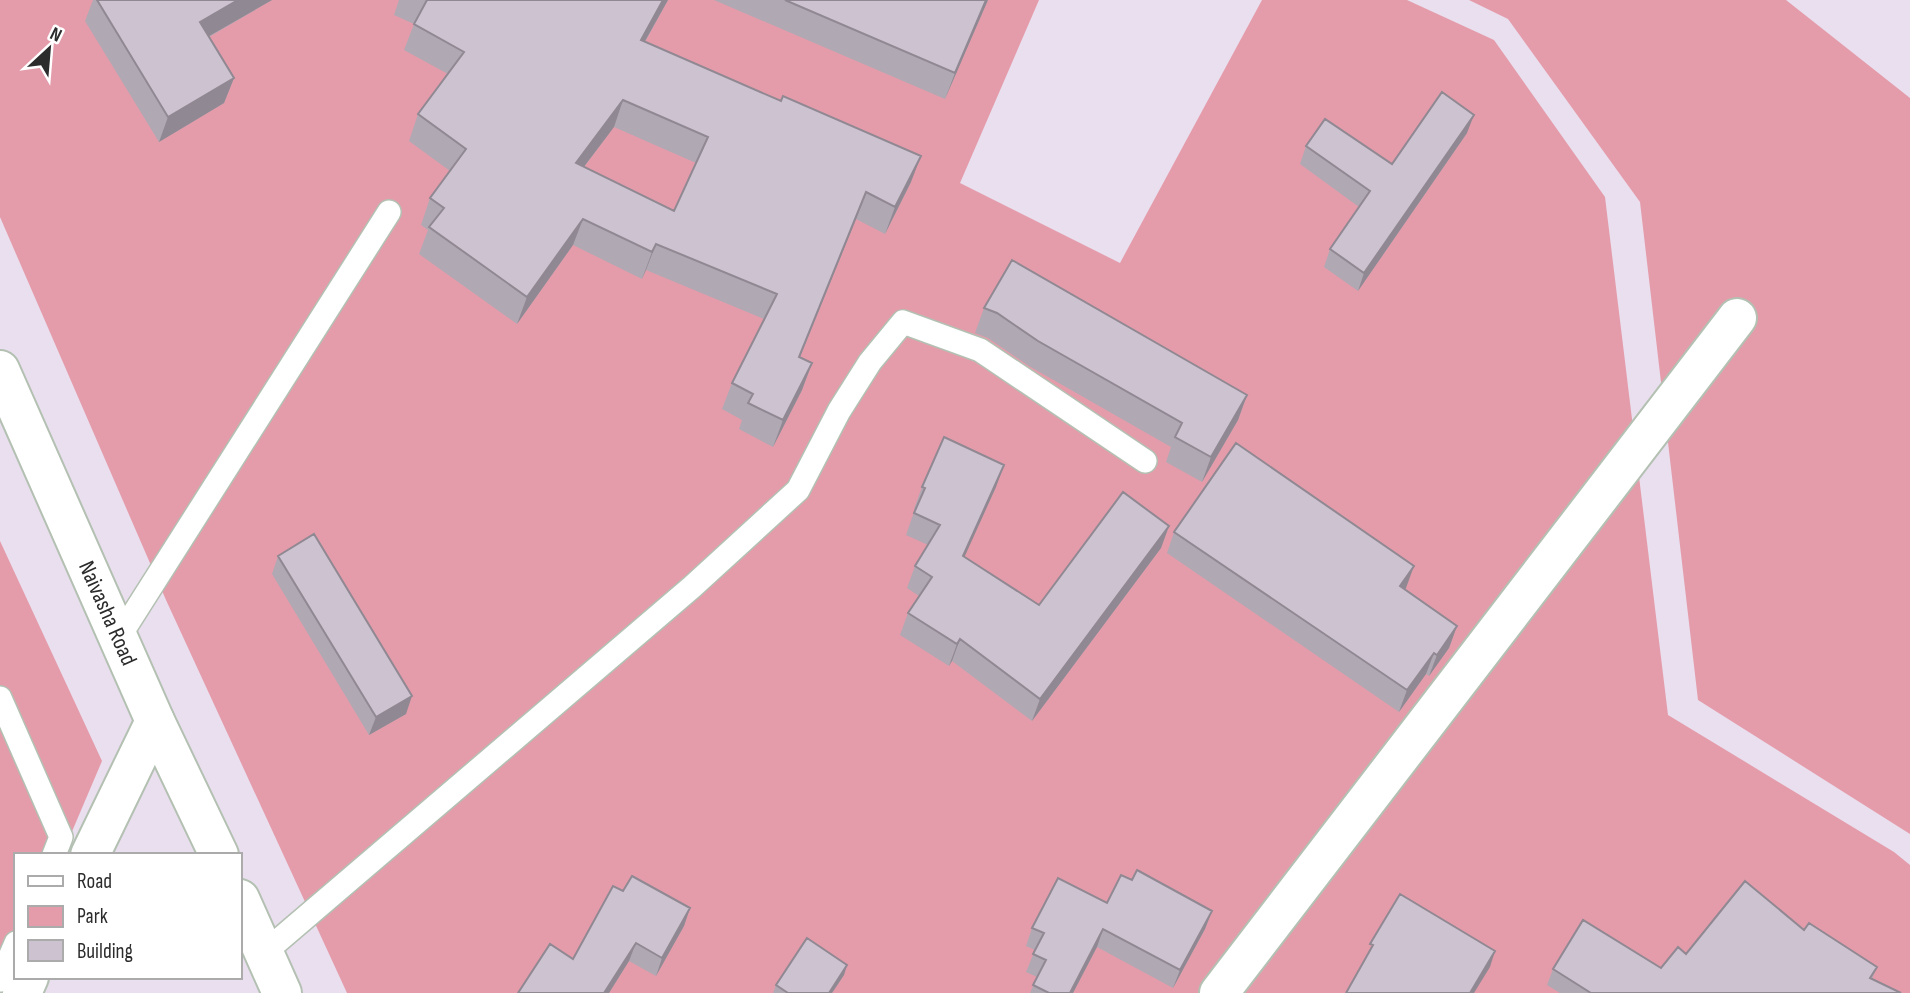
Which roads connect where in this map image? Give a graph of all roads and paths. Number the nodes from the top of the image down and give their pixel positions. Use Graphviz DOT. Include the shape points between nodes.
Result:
graph roads {
  1 [pos="389,212"];
  2 [pos="1737,318"];
  3 [pos="0,370"];
  4 [pos="1145,461"];
  5 [pos="119,638"];
  6 [pos="0,698"];
  7 [pos="155,721"];
  8 [pos="55,853"];
  9 [pos="91,853"];
  10 [pos="218,853"];
  11 [pos="242,903"];
  12 [pos="14,948"];
  13 [pos="265,953"];
  14 [pos="0,980"];
  15 [pos="282,993"];
  16 [pos="1219,993"];
  1 -- 5 [label="lane"];
  2 -- 16 [label="street"];
  3 -- 5 [label="street, Naivasha Road"];
  4 -- 13 [label="lane" via="980,350 903,322 839,411 798,490 692,587"];
  5 -- 7 [label="street, Naivasha Road"];
  6 -- 8 [label="lane" via="61,838"];
  7 -- 9 [label="street"];
  7 -- 10 [label="street, Naivasha Road"];
  11 -- 13 [label="street"];
  12 -- 14 [label="lane"];
  13 -- 15 [label="street"];
}
